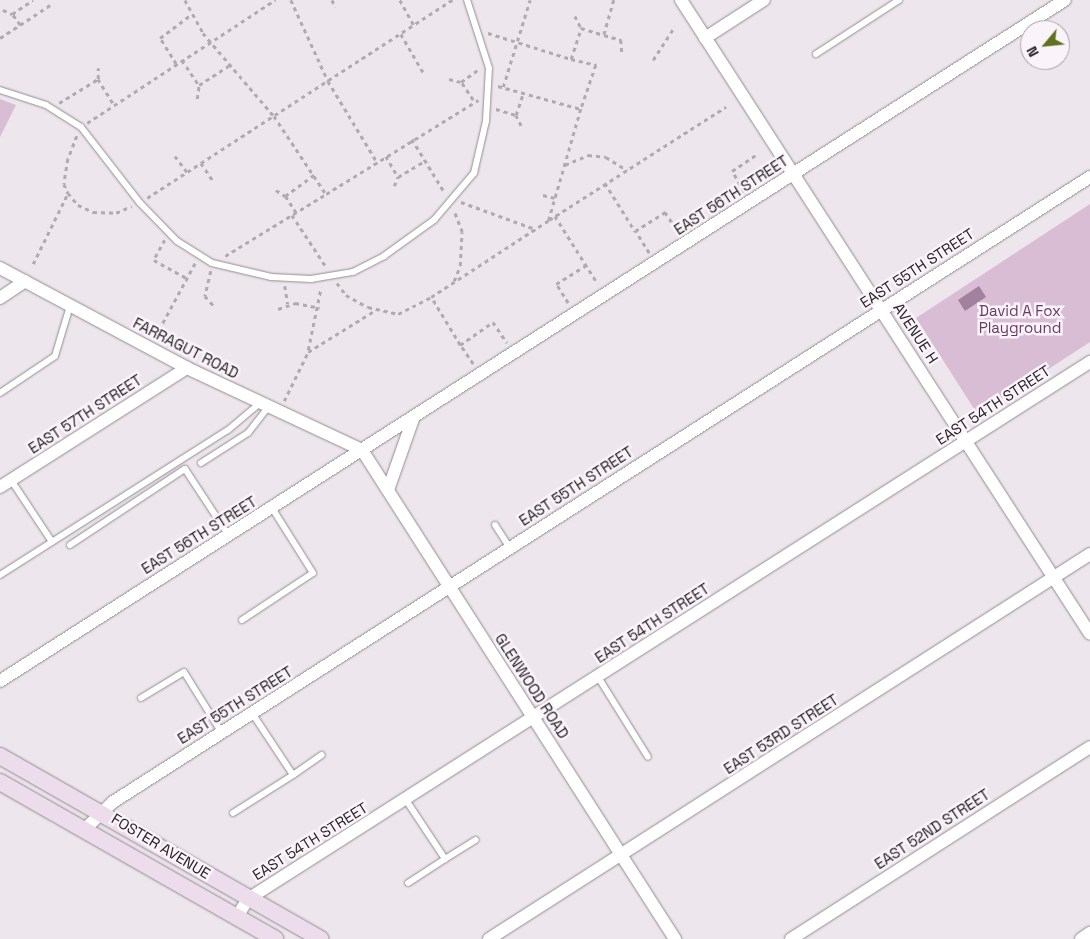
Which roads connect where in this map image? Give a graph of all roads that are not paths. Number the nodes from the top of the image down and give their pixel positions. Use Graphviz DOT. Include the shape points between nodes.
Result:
graph roads {
  1 [pos="467,0"];
  2 [pos="681,0"];
  3 [pos="764,0"];
  4 [pos="899,0"];
  5 [pos="1065,0"];
  6 [pos="705,38"];
  7 [pos="816,54"];
  8 [pos="0,90"];
  9 [pos="794,174"];
  10 [pos="1090,176"];
  11 [pos="0,268"];
  12 [pos="25,281"];
  13 [pos="0,298"];
  14 [pos="70,306"];
  15 [pos="882,310"];
  16 [pos="1090,362"];
  17 [pos="187,368"];
  18 [pos="0,393"];
  19 [pos="269,407"];
  20 [pos="414,416"];
  21 [pos="966,441"];
  22 [pos="362,450"];
  23 [pos="201,463"];
  24 [pos="11,480"];
  25 [pos="0,488"];
  26 [pos="388,490"];
  27 [pos="272,508"];
  28 [pos="496,525"];
  29 [pos="229,536"];
  30 [pos="52,542"];
  31 [pos="70,545"];
  32 [pos="510,548"];
  33 [pos="1090,554"];
  34 [pos="0,575"];
  35 [pos="1054,578"];
  36 [pos="449,587"];
  37 [pos="242,620"];
  38 [pos="1090,634"];
  39 [pos="598,677"];
  40 [pos="0,681"];
  41 [pos="141,698"];
  42 [pos="252,713"];
  43 [pos="533,719"];
  44 [pos="222,732"];
  45 [pos="1090,747"];
  46 [pos="322,755"];
  47 [pos="0,756"];
  48 [pos="648,757"];
  49 [pos="293,775"];
  50 [pos="0,782"];
  51 [pos="406,800"];
  52 [pos="102,811"];
  53 [pos="233,813"];
  54 [pos="84,830"];
  55 [pos="476,840"];
  56 [pos="621,855"];
  57 [pos="445,859"];
  58 [pos="408,883"];
  59 [pos="248,899"];
  60 [pos="236,917"];
  61 [pos="1090,933"];
  62 [pos="275,939"];
  63 [pos="321,939"];
  64 [pos="489,939"];
  65 [pos="675,939"];
  66 [pos="791,939"];
  67 [pos="1081,939"];
  1 -- 8 [label="lane" via="488,63 489,84 474,173 453,201 384,256 353,272 322,278 285,278 212,263 169,233 140,203 81,127 51,108"];
  2 -- 6 [label="street, AVENUE H"];
  3 -- 6 [label="street"];
  4 -- 7 [label="lane"];
  5 -- 9 [label="street, EAST 56TH STREET"];
  6 -- 9 [label="street, AVENUE H"];
  9 -- 15 [label="street, AVENUE H"];
  9 -- 20 [label="street, EAST 56TH STREET"];
  10 -- 15 [label="street, EAST 55TH STREET"];
  11 -- 12 [label="street, FARRAGUT ROAD"];
  12 -- 13 [label="street"];
  12 -- 14 [label="street, FARRAGUT ROAD"];
  14 -- 17 [label="street, FARRAGUT ROAD"];
  14 -- 18 [label="lane" via="56,356"];
  15 -- 21 [label="street, AVENUE H"];
  15 -- 32 [label="street, EAST 55TH STREET"];
  16 -- 21 [label="street, EAST 54TH STREET"];
  17 -- 19 [label="street, FARRAGUT ROAD"];
  17 -- 24 [label="street, EAST 57TH STREET"];
  19 -- 22 [label="street, FARRAGUT ROAD"];
  19 -- 23 [label="lane" via="248,433"];
  19 -- 30 [label="lane"];
  20 -- 22 [label="street, EAST 56TH STREET"];
  20 -- 26 [label="street"];
  21 -- 35 [label="street, AVENUE H"];
  21 -- 39 [label="street, EAST 54TH STREET"];
  22 -- 26 [label="street, GLENWOOD ROAD"];
  22 -- 27 [label="street, EAST 56TH STREET"];
  24 -- 25 [label="street, EAST 57TH STREET"];
  24 -- 30 [label="lane"];
  26 -- 36 [label="street, GLENWOOD ROAD"];
  27 -- 29 [label="street, EAST 56TH STREET"];
  27 -- 37 [label="lane" via="313,573"];
  28 -- 32 [label="lane"];
  29 -- 31 [label="lane" via="185,469"];
  29 -- 40 [label="street, EAST 56TH STREET"];
  30 -- 34 [label="lane"];
  32 -- 36 [label="street, EAST 55TH STREET"];
  33 -- 35 [label="street, EAST 53RD STREET"];
  35 -- 38 [label="street, AVENUE H"];
  35 -- 56 [label="street, EAST 53RD STREET"];
  36 -- 42 [label="street, EAST 55TH STREET"];
  36 -- 43 [label="street, GLENWOOD ROAD"];
  39 -- 43 [label="street, EAST 54TH STREET"];
  39 -- 48 [label="lane"];
  41 -- 44 [label="lane" via="184,672"];
  42 -- 44 [label="street, EAST 55TH STREET"];
  42 -- 49 [label="lane"];
  43 -- 51 [label="street, EAST 54TH STREET"];
  43 -- 56 [label="street, GLENWOOD ROAD"];
  44 -- 52 [label="street, EAST 55TH STREET"];
  45 -- 66 [label="street, EAST 52ND STREET"];
  46 -- 49 [label="lane"];
  47 -- 52 [label="main road, FOSTER AVENUE"];
  49 -- 53 [label="lane"];
  50 -- 54 [label="main road, FOSTER AVENUE"];
  51 -- 57 [label="lane"];
  51 -- 59 [label="street, EAST 54TH STREET"];
  52 -- 54 [label="street, EAST 55TH STREET"];
  52 -- 59 [label="main road, FOSTER AVENUE"];
  54 -- 60 [label="main road, FOSTER AVENUE"];
  55 -- 57 [label="lane"];
  56 -- 64 [label="street, EAST 53RD STREET"];
  56 -- 65 [label="street, GLENWOOD ROAD"];
  57 -- 58 [label="lane"];
  59 -- 60 [label="street, EAST 54TH STREET"];
  59 -- 63 [label="main road, FOSTER AVENUE"];
  60 -- 62 [label="main road, FOSTER AVENUE"];
  61 -- 67 [label="street"];
}
